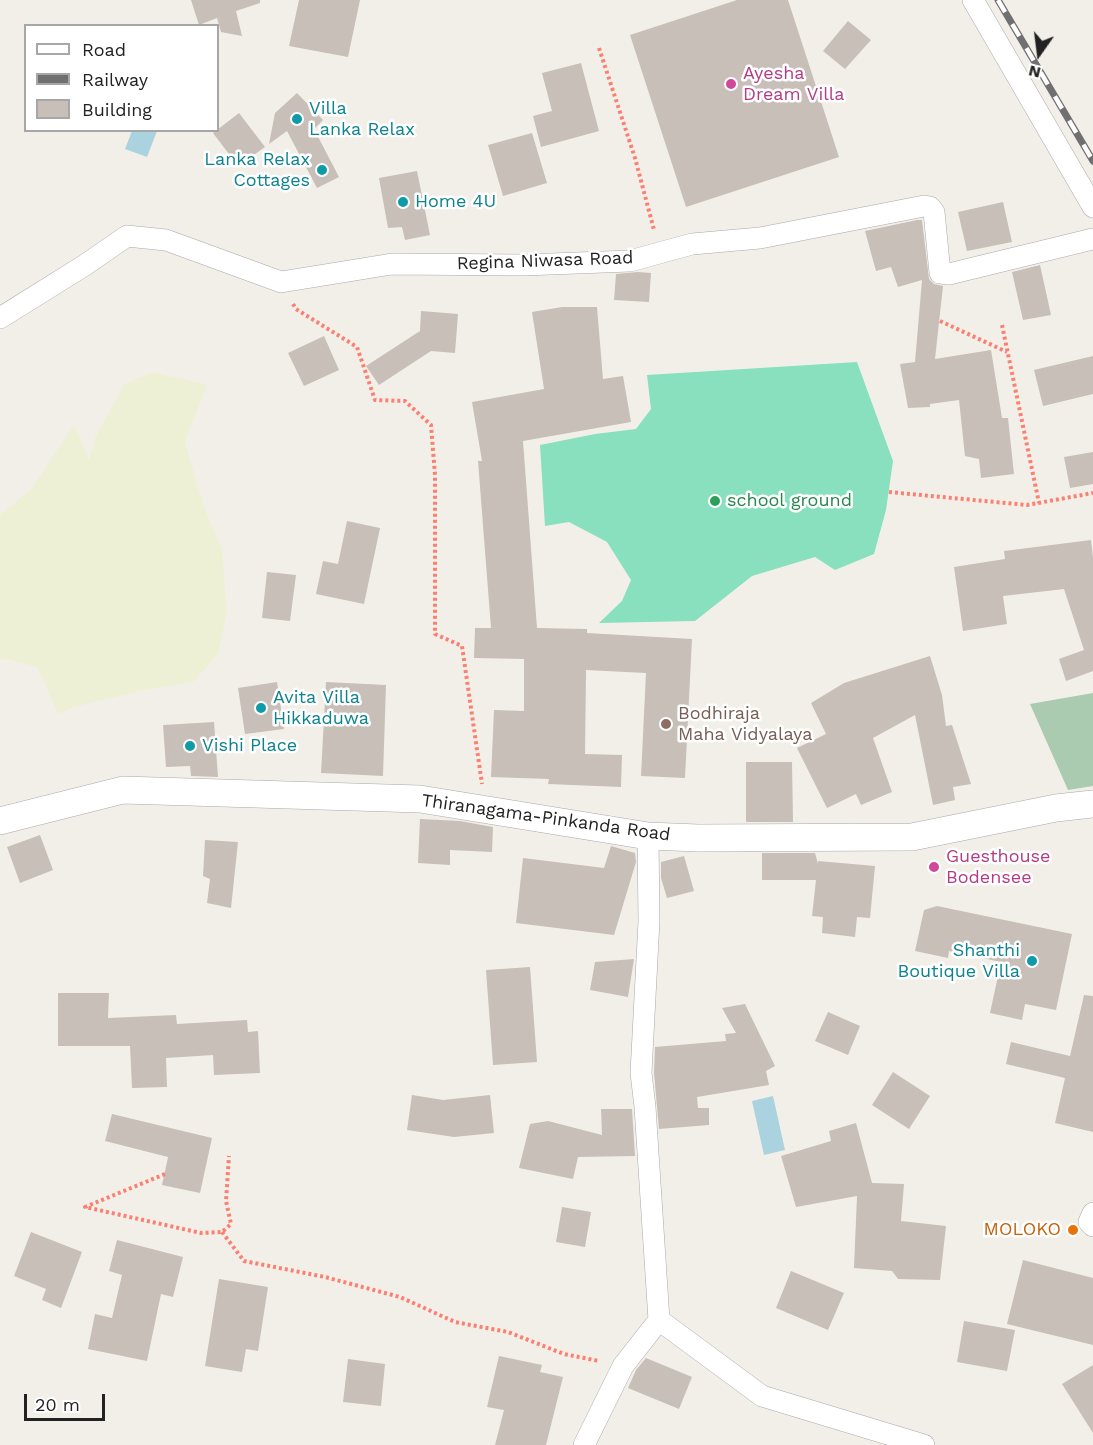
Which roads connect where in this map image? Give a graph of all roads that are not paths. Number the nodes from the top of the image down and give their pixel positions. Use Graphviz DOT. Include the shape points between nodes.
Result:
graph roads {
  1 [pos="973,0"];
  2 [pos="1093,207"];
  3 [pos="1093,239"];
  4 [pos="0,318"];
  5 [pos="1093,804"];
  6 [pos="0,821"];
  7 [pos="648,836"];
  8 [pos="1093,1213"];
  9 [pos="1093,1226"];
  10 [pos="659,1320"];
  11 [pos="584,1445"];
  12 [pos="924,1445"];
  1 -- 2 [label="street"];
  3 -- 4 [label="street, Regina Niwasa Road" via="959,272 940,273 934,212 924,206 760,238 692,244 630,261 392,264 281,282 166,240 127,236"];
  5 -- 7 [label="street, Thiranagama-Pinkanda Road" via="912,837"];
  6 -- 7 [label="street, Thiranagama-Pinkanda Road" via="123,790 420,800"];
  7 -- 10 [label="street" via="649,921 641,1073"];
  8 -- 9 [label="street" via="1089,1222"];
  10 -- 11 [label="street" via="623,1366"];
  10 -- 12 [label="street" via="762,1396"];
}
